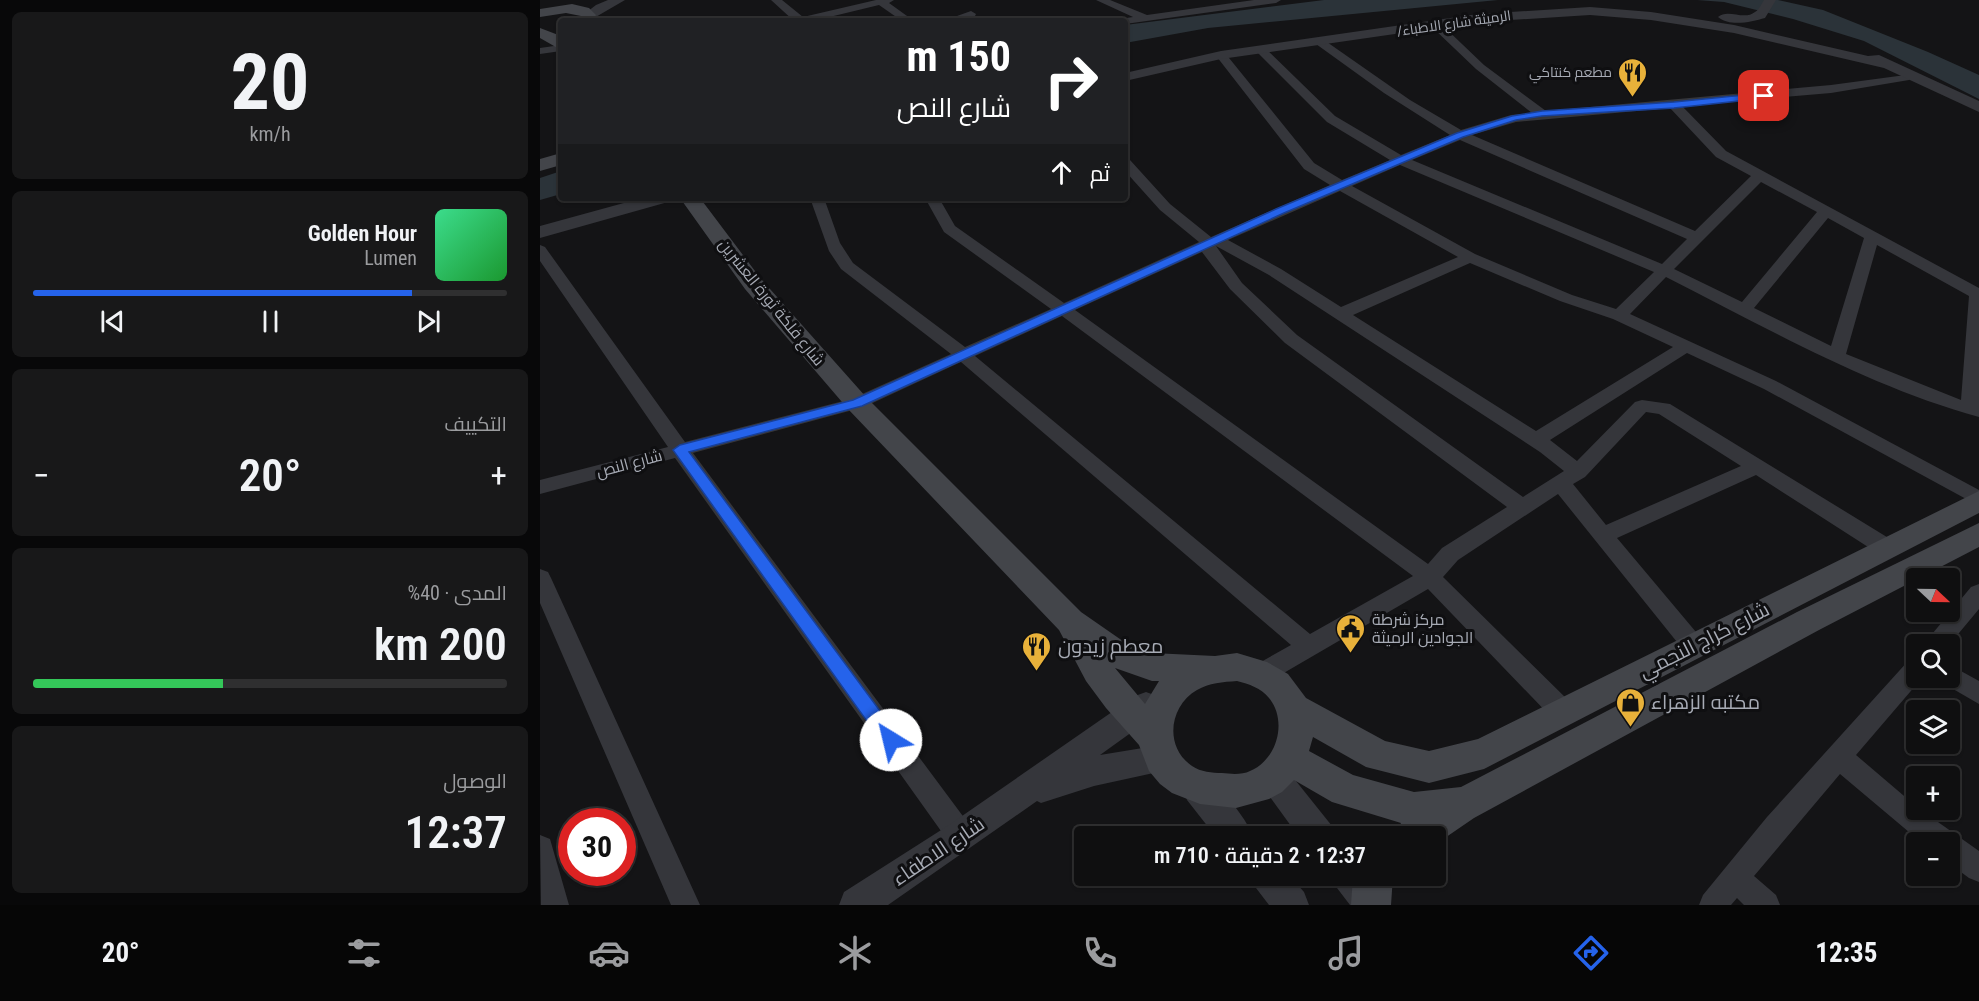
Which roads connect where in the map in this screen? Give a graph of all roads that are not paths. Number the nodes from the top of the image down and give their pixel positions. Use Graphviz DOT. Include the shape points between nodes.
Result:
graph roads {
  1 [pos="550,0"];
  2 [pos="604,0"];
  3 [pos="619,0"];
  4 [pos="776,0"];
  5 [pos="1101,0"];
  6 [pos="1276,0"];
  7 [pos="1770,0"];
  8 [pos="885,1"];
  9 [pos="571,9"];
  10 [pos="1590,11"];
  11 [pos="540,13"];
  12 [pos="971,14"];
  13 [pos="1760,15"];
  14 [pos="587,18"];
  15 [pos="588,18"];
  16 [pos="797,18"];
  17 [pos="814,18"];
  18 [pos="905,18"];
  19 [pos="958,18"];
  20 [pos="1146,18"];
  21 [pos="1128,20"];
  22 [pos="1436,25"];
  23 [pos="558,30"];
  24 [pos="540,33"];
  25 [pos="1320,42"];
  26 [pos="558,43"];
  27 [pos="558,48"];
  28 [pos="1261,50"];
  29 [pos="540,51"];
  30 [pos="1221,55"];
  31 [pos="1889,65"];
  32 [pos="1128,76"];
  33 [pos="1909,76"];
  34 [pos="1674,105"];
  35 [pos="1979,107"];
  36 [pos="1542,114"];
  37 [pos="1460,135"];
  38 [pos="558,160"];
  39 [pos="1400,160"];
  40 [pos="540,165"];
  41 [pos="1128,166"];
  42 [pos="1759,176"];
  43 [pos="1340,185"];
  44 [pos="651,201"];
  45 [pos="692,201"];
  46 [pos="818,201"];
  47 [pos="934,201"];
  48 [pos="1825,212"];
  49 [pos="540,232"];
  50 [pos="1697,238"];
  51 [pos="1872,238"];
  52 [pos="1210,243"];
  53 [pos="540,250"];
  54 [pos="1470,257"];
  55 [pos="1663,270"];
  56 [pos="1064,310"];
  57 [pos="1744,310"];
  58 [pos="1340,314"];
  59 [pos="1618,315"];
  60 [pos="1687,346"];
  61 [pos="962,354"];
  62 [pos="1837,356"];
  63 [pos="857,403"];
  64 [pos="1975,409"];
  65 [pos="1535,440"];
  66 [pos="680,450"];
  67 [pos="1757,467"];
  68 [pos="1569,477"];
  69 [pos="540,487"];
  70 [pos="1979,500"];
  71 [pos="1522,507"];
  72 [pos="1979,534"];
  73 [pos="1603,535"];
  74 [pos="1887,548"];
  75 [pos="540,578"];
  76 [pos="1430,578"];
  77 [pos="1979,593"];
  78 [pos="1070,621"];
  79 [pos="1944,634"];
  80 [pos="1693,645"];
  81 [pos="1309,646"];
  82 [pos="1211,668"];
  83 [pos="1261,674"];
  84 [pos="1906,679"];
  85 [pos="1960,682"];
  86 [pos="1979,694"];
  87 [pos="1294,709"];
  88 [pos="1563,712"];
  89 [pos="1149,737"];
  90 [pos="1838,756"];
  91 [pos="1281,767"];
  92 [pos="1199,789"];
  93 [pos="1019,796"];
  94 [pos="1465,804"];
  95 [pos="1228,826"];
  96 [pos="1314,826"];
  97 [pos="1430,826"];
  98 [pos="1930,832"];
  99 [pos="961,836"];
  100 [pos="540,848"];
  101 [pos="1960,854"];
  102 [pos="1979,868"];
  103 [pos="1735,878"];
  104 [pos="1276,886"];
  105 [pos="555,905"];
  106 [pos="686,905"];
  107 [pos="857,905"];
  108 [pos="1291,905"];
  109 [pos="1713,905"];
  110 [pos="1766,905"];
  1 -- 9 [label="main road" via="558,7"];
  2 -- 9 [label="street"];
  3 -- 15 [label="street"];
  4 -- 16 [label="street"];
  5 -- 20 [label="street"];
  6 -- 20 [label="street"];
  7 -- 13 [label="street"];
  8 -- 17 [label="street"];
  8 -- 18 [label="street"];
  9 -- 11 [label="main road"];
  9 -- 14 [label="main road" via="586,12"];
  10 -- 13 [label="street" via="1632,6 1737,19"];
  10 -- 22 [label="street, /الرميثة شارع الاطباء" via="1478,18"];
  10 -- 31 [label="street, /الرميثة شارع الاطباء" via="1734,29"];
  12 -- 19 [label="street"];
  13 -- 31 [label="street" via="1760,20 1771,26 1857,50"];
  20 -- 21 [label="street"];
  22 -- 25 [label="street, /الرميثة شارع الاطباء"];
  22 -- 36 [label="street" via="1480,67"];
  23 -- 24 [label="main road"];
  24 -- 26 [label="main road"];
  25 -- 28 [label="street, /الرميثة شارع الاطباء"];
  25 -- 37 [label="street" via="1424,116"];
  27 -- 29 [label="street"];
  28 -- 30 [label="street, /الرميثة شارع الاطباء"];
  28 -- 39 [label="street" via="1331,119"];
  30 -- 32 [label="street, /الرميثة شارع الاطباء"];
  30 -- 43 [label="street" via="1309,166"];
  31 -- 33 [label="street"];
  33 -- 34 [label="street, شارع النص" via="1831,89"];
  33 -- 35 [label="street"];
  34 -- 36 [label="street, شارع النص"];
  34 -- 42 [label="street" via="1713,148"];
  36 -- 37 [label="street, شارع النص"];
  37 -- 39 [label="street, شارع النص"];
  37 -- 50 [label="street"];
  38 -- 40 [label="main road"];
  39 -- 43 [label="street, شارع النص"];
  39 -- 55 [label="street"];
  41 -- 52 [label="street" via="1165,207"];
  42 -- 48 [label="street"];
  42 -- 50 [label="street"];
  43 -- 52 [label="street, شارع النص"];
  43 -- 54 [label="street"];
  44 -- 49 [label="street"];
  45 -- 63 [label="main road, شارع فلكة ثورة العشرين" via="753,284"];
  46 -- 61 [label="street" via="837,256"];
  47 -- 56 [label="street" via="949,229"];
  48 -- 51 [label="street"];
  48 -- 57 [label="street"];
  50 -- 55 [label="street"];
  51 -- 62 [label="street"];
  51 -- 64 [label="street" via="1976,293"];
  52 -- 56 [label="street, شارع النص"];
  52 -- 58 [label="street" via="1275,272"];
  52 -- 71 [label="street" via="1236,286 1291,339"];
  53 -- 66 [label="street"];
  54 -- 58 [label="street"];
  54 -- 59 [label="street" via="1566,298"];
  55 -- 57 [label="street"];
  55 -- 59 [label="street"];
  56 -- 61 [label="street, شارع النص"];
  56 -- 76 [label="street"];
  57 -- 62 [label="street"];
  58 -- 65 [label="street"];
  59 -- 60 [label="street"];
  60 -- 65 [label="street"];
  60 -- 70 [label="street" via="1770,385"];
  61 -- 63 [label="street, شارع النص"];
  61 -- 81 [label="street"];
  62 -- 64 [label="street" via="1942,401"];
  63 -- 66 [label="street, شارع النص"];
  63 -- 78 [label="main road, شارع فلكة ثورة العشرين"];
  65 -- 68 [label="street"];
  66 -- 69 [label="street, شارع النص"];
  66 -- 99 [label="street"];
  67 -- 68 [label="street" via="1663,408 1642,406"];
  67 -- 73 [label="street"];
  67 -- 74 [label="street"];
  68 -- 71 [label="street"];
  68 -- 73 [label="street"];
  70 -- 74 [label="main road, شارع كراج النجمي"];
  71 -- 76 [label="street" via="1450,554"];
  72 -- 94 [label="main road"];
  73 -- 80 [label="street"];
  74 -- 80 [label="main road, شارع كراج النجمي"];
  75 -- 106 [label="street"];
  76 -- 81 [label="street"];
  76 -- 88 [label="street"];
  77 -- 79 [label="street"];
  78 -- 82 [label="main road" via="1130,660 1152,667"];
  78 -- 89 [label="main road" via="1111,693"];
  80 -- 88 [label="main road, شارع كراج النجمي"];
  81 -- 83 [label="street"];
  82 -- 83 [label="main road" via="1237,667"];
  82 -- 89 [label="main road" via="1190,676 1171,690"];
  83 -- 87 [label="main road" via="1281,688"];
  84 -- 90 [label="street"];
  85 -- 86 [label="street"];
  87 -- 88 [label="main road, شارع كراج النجمي" via="1379,756 1429,767 1484,753"];
  87 -- 91 [label="main road" via="1298,734"];
  89 -- 92 [label="main road" via="1177,777"];
  89 -- 93 [label="street"];
  89 -- 93 [label="street" via="1094,771"];
  90 -- 98 [label="street"];
  90 -- 103 [label="street"];
  91 -- 92 [label="main road" via="1258,786 1238,792"];
  91 -- 94 [label="main road" via="1414,809"];
  91 -- 96 [label="street"];
  92 -- 95 [label="street"];
  93 -- 99 [label="street, شارع الاطفاء"];
  94 -- 97 [label="main road"];
  99 -- 107 [label="street, شارع الاطفاء"];
  100 -- 105 [label="street"];
  101 -- 102 [label="street"];
  103 -- 109 [label="street"];
  103 -- 110 [label="street"];
  104 -- 108 [label="street"];
}
